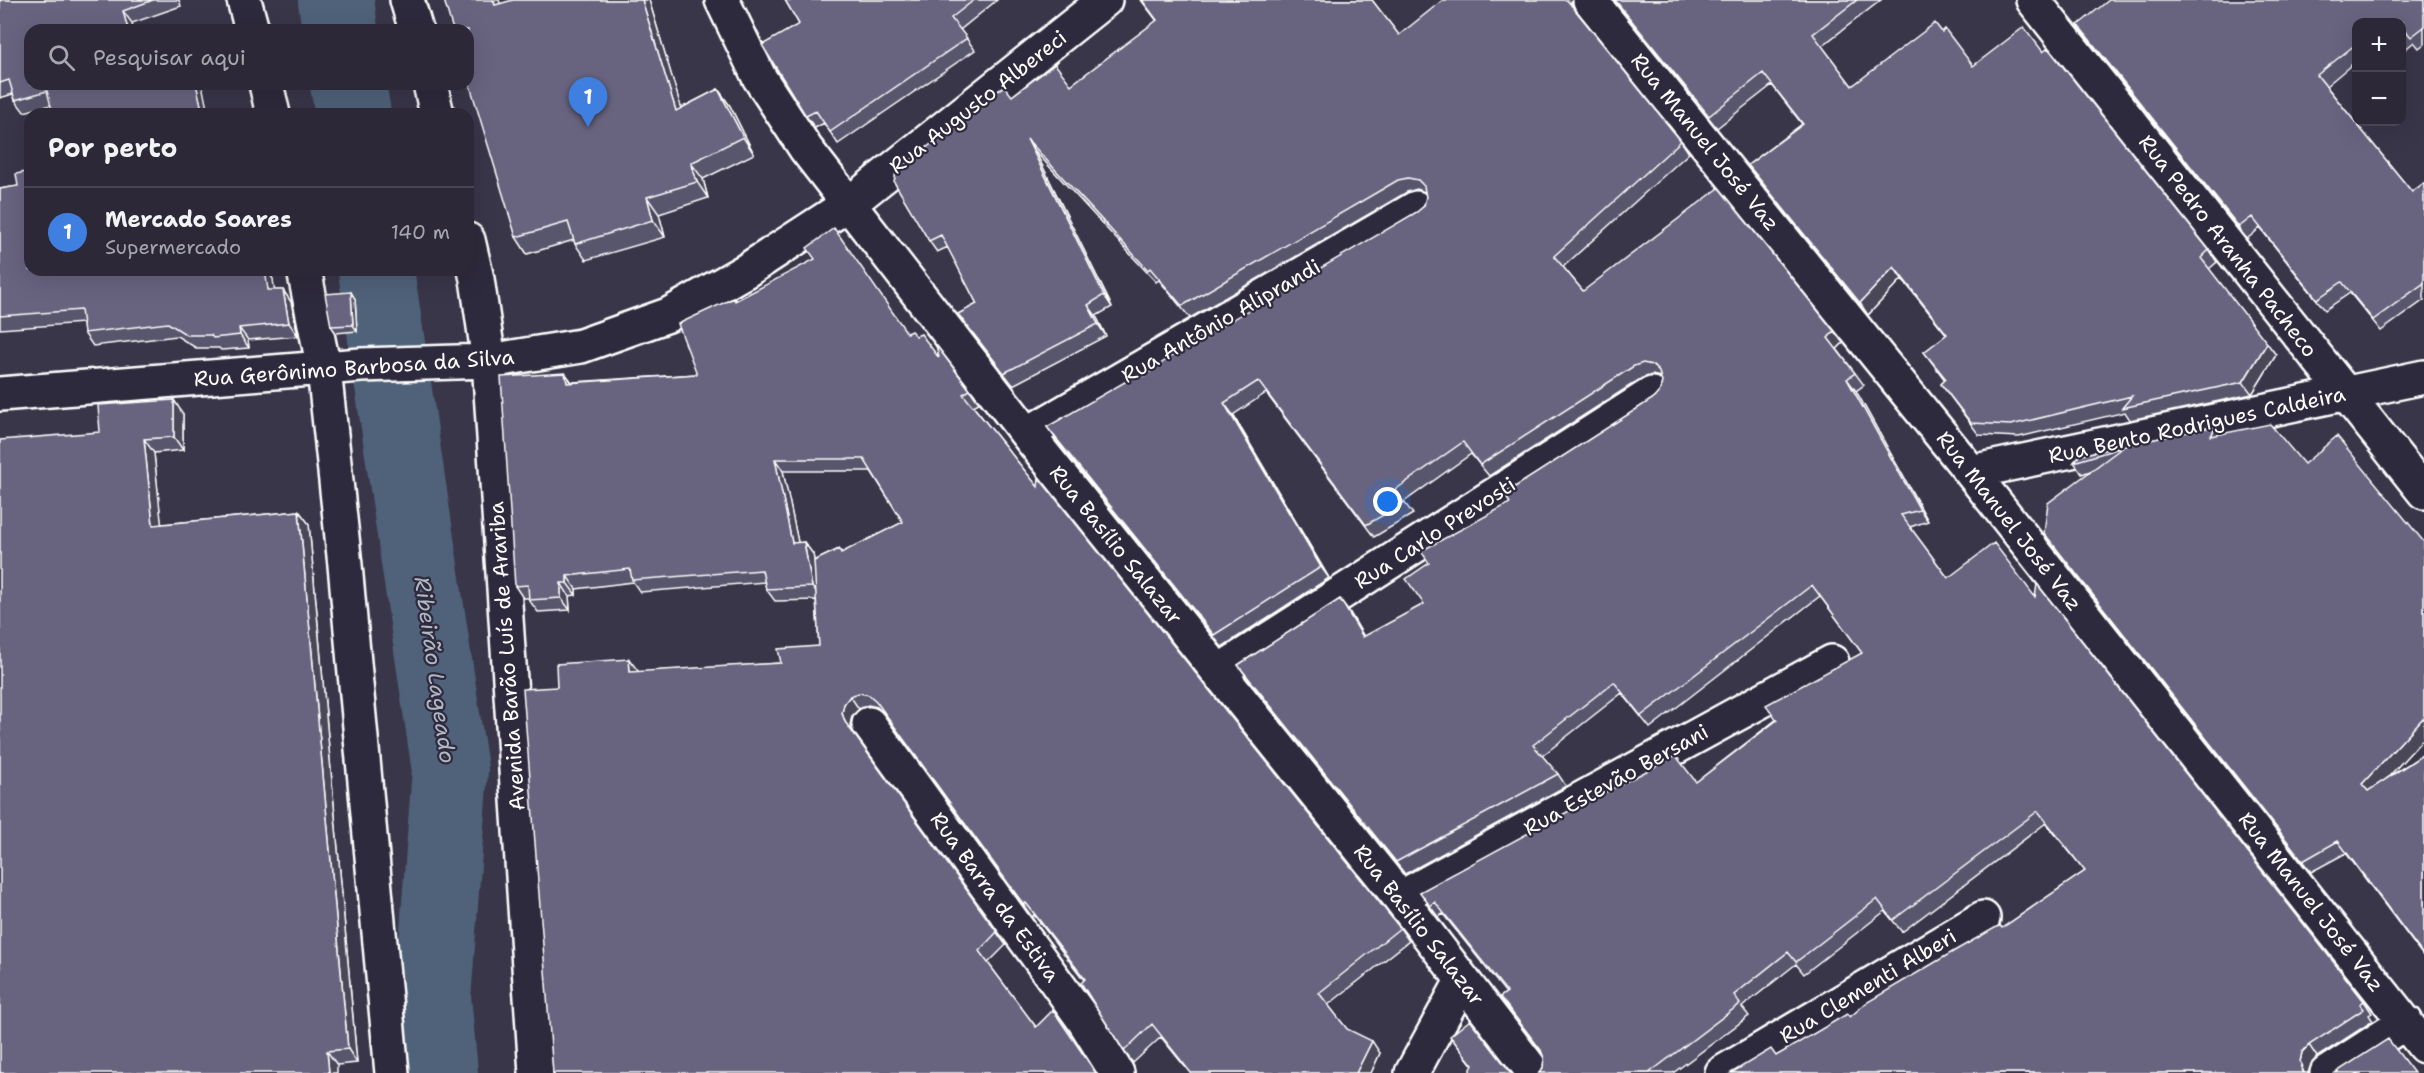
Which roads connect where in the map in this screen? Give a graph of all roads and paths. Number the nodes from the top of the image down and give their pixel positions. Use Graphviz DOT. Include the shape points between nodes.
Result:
graph roads {
  1 [pos="244,0"];
  2 [pos="407,0"];
  3 [pos="722,0"];
  4 [pos="1105,0"];
  5 [pos="1590,0"];
  6 [pos="2033,0"];
  7 [pos="250,24"];
  8 [pos="414,24"];
  9 [pos="267,90"];
  10 [pos="431,90"];
  11 [pos="272,108"];
  12 [pos="436,108"];
  13 [pos="850,203"];
  14 [pos="1416,208"];
  15 [pos="474,266"];
  16 [pos="305,276"];
  17 [pos="489,361"];
  18 [pos="324,369"];
  19 [pos="2424,377"];
  20 [pos="0,394"];
  21 [pos="1652,394"];
  22 [pos="2346,394"];
  23 [pos="1027,434"];
  24 [pos="1971,472"];
  25 [pos="2424,492"];
  26 [pos="1832,662"];
  27 [pos="1218,672"];
  28 [pos="869,724"];
  29 [pos="1400,898"];
  30 [pos="1983,918"];
  31 [pos="1462,981"];
  32 [pos="2415,1034"];
  33 [pos="392,1073"];
  34 [pos="536,1073"];
  35 [pos="1117,1073"];
  36 [pos="1412,1073"];
  37 [pos="1534,1073"];
  38 [pos="1722,1073"];
  39 [pos="2327,1073"];
  1 -- 7 [label="street"];
  2 -- 8 [label="street"];
  3 -- 13 [label="street, Rua Basílio Salazar" via="759,77 806,149"];
  4 -- 13 [label="street, Rua Augusto Albereci"];
  5 -- 24 [label="street, Rua Manuel José Vaz"];
  6 -- 22 [label="street, Rua Pedro Aranha Pacheco"];
  9 -- 11 [label="street"];
  10 -- 12 [label="street"];
  13 -- 17 [label="street, Rua Gerônimo Barbosa da Silva" via="747,270 668,315 581,346"];
  13 -- 23 [label="street, Rua Basílio Salazar"];
  14 -- 23 [label="street, Rua Antônio Aliprandi"];
  15 -- 17 [label="street, Avenida Barão Luís de Arariba"];
  16 -- 18 [label="street"];
  17 -- 18 [label="street, Rua Gerônimo Barbosa da Silva"];
  17 -- 34 [label="street, Avenida Barão Luís de Arariba"];
  18 -- 20 [label="street, Rua Gerônimo Barbosa da Silva"];
  18 -- 33 [label="street"];
  19 -- 22 [label="street, Rua Bento Rodrigues Caldeira"];
  21 -- 27 [label="street, Rua Carlo Prevosti"];
  22 -- 24 [label="street, Rua Bento Rodrigues Caldeira"];
  22 -- 25 [label="street, Rua Pedro Aranha Pacheco"];
  23 -- 27 [label="street, Rua Basílio Salazar"];
  24 -- 32 [label="street, Rua Manuel José Vaz"];
  26 -- 29 [label="street, Rua Estevão Bersani"];
  27 -- 29 [label="street, Rua Basílio Salazar"];
  28 -- 35 [label="street, Rua Barra da Estiva" via="1083,1019"];
  29 -- 31 [label="street, Rua Basílio Salazar"];
  30 -- 38 [label="street, Rua Clementi Alberi"];
  31 -- 36 [label="street"];
  31 -- 37 [label="street, Rua Basílio Salazar"];
  32 -- 39 [label="street"];
}
